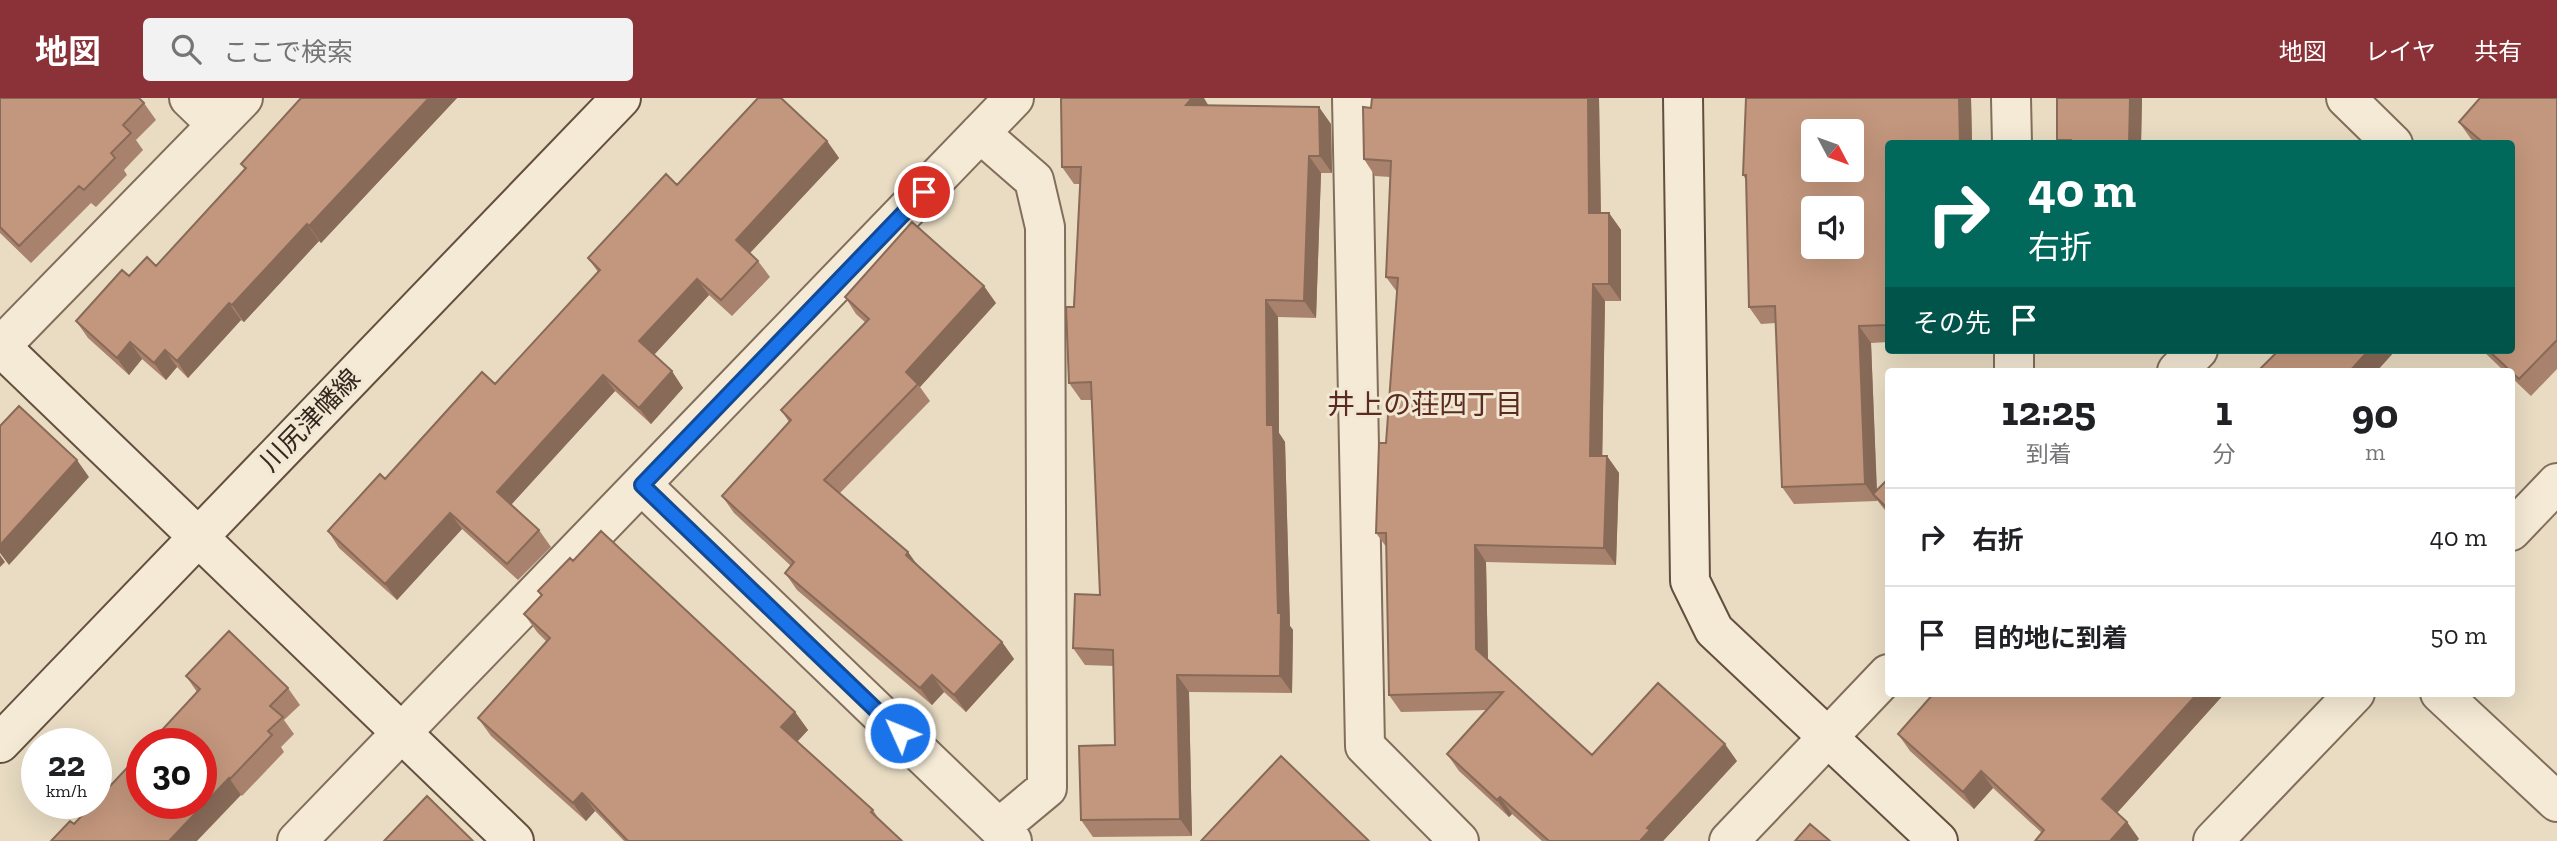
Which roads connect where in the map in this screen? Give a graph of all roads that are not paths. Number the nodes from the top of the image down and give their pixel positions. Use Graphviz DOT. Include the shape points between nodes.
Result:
graph roads {
  1 [pos="189,98"];
  2 [pos="243,98"];
  3 [pos="621,98"];
  4 [pos="1014,98"];
  5 [pos="1353,98"];
  6 [pos="1683,98"];
  7 [pos="2011,98"];
  8 [pos="2346,98"];
  9 [pos="217,125"];
  10 [pos="980,133"];
  11 [pos="2012,140"];
  12 [pos="2389,140"];
  13 [pos="0,347"];
  14 [pos="2193,354"];
  15 [pos="2181,368"];
  16 [pos="2557,483"];
  17 [pos="642,485"];
  18 [pos="2515,527"];
  19 [pos="197,537"];
  20 [pos="1885,677"];
  21 [pos="2351,697"];
  22 [pos="2444,697"];
  23 [pos="399,733"];
  24 [pos="1828,737"];
  25 [pos="0,743"];
  26 [pos="2557,802"];
  27 [pos="1005,834"];
  28 [pos="297,841"];
  29 [pos="514,841"];
  30 [pos="1460,841"];
  31 [pos="1729,841"];
  32 [pos="1938,841"];
  33 [pos="2213,841"];
  1 -- 9 [label="street"];
  2 -- 9 [label="street"];
  3 -- 19 [label="street, 川尻津幡線"];
  4 -- 10 [label="street"];
  5 -- 30 [label="street" via="1365,746"];
  6 -- 24 [label="street" via="1690,580 1714,630"];
  7 -- 11 [label="street"];
  8 -- 12 [label="street"];
  9 -- 13 [label="street"];
  10 -- 17 [label="street"];
  10 -- 27 [label="street" via="1034,180 1045,227 1047,788"];
  13 -- 19 [label="street"];
  14 -- 15 [label="street"];
  16 -- 18 [label="street"];
  17 -- 23 [label="street"];
  17 -- 27 [label="street"];
  19 -- 23 [label="street"];
  19 -- 25 [label="street, 川尻津幡線"];
  20 -- 24 [label="street"];
  21 -- 33 [label="street"];
  22 -- 26 [label="street"];
  23 -- 28 [label="street"];
  23 -- 29 [label="street"];
  24 -- 31 [label="street"];
  24 -- 32 [label="street"];
}
